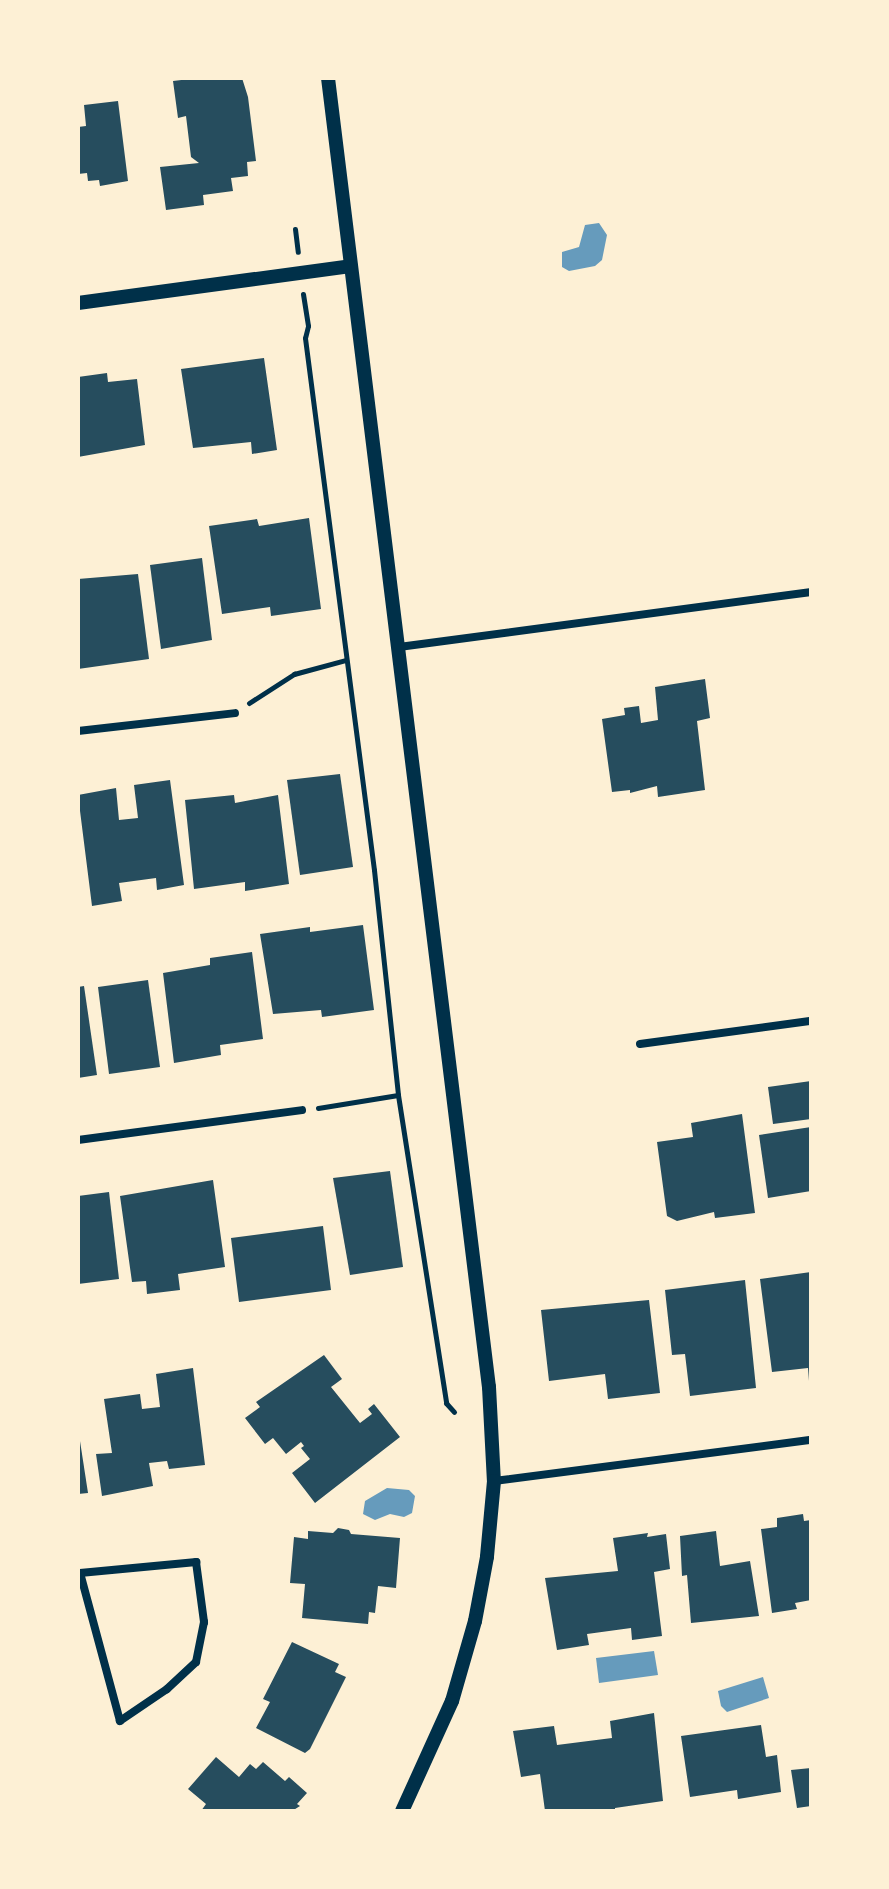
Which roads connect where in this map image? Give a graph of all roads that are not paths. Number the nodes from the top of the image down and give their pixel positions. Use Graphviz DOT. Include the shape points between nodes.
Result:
graph roads {
  1 [pos="328,78"];
  2 [pos="351,266"];
  3 [pos="78,303"];
  4 [pos="811,592"];
  5 [pos="399,647"];
  6 [pos="235,713"];
  7 [pos="78,731"];
  8 [pos="811,1021"];
  9 [pos="640,1044"];
  10 [pos="302,1110"];
  11 [pos="78,1140"];
  12 [pos="811,1440"];
  13 [pos="494,1481"];
  14 [pos="79,1574"];
  15 [pos="402,1811"];
  1 -- 2 [label="street"];
  2 -- 3 [label="street"];
  2 -- 5 [label="street"];
  4 -- 5 [label="street"];
  5 -- 13 [label="street" via="489,1387"];
  6 -- 7 [label="street"];
  8 -- 9 [label="street"];
  10 -- 11 [label="street"];
  12 -- 13 [label="street"];
  13 -- 15 [label="street" via="475,1621 452,1701"];
  14 -- 14 [label="street" via="96,1633 120,1721 196,1662 204,1622 196,1562"];
}
